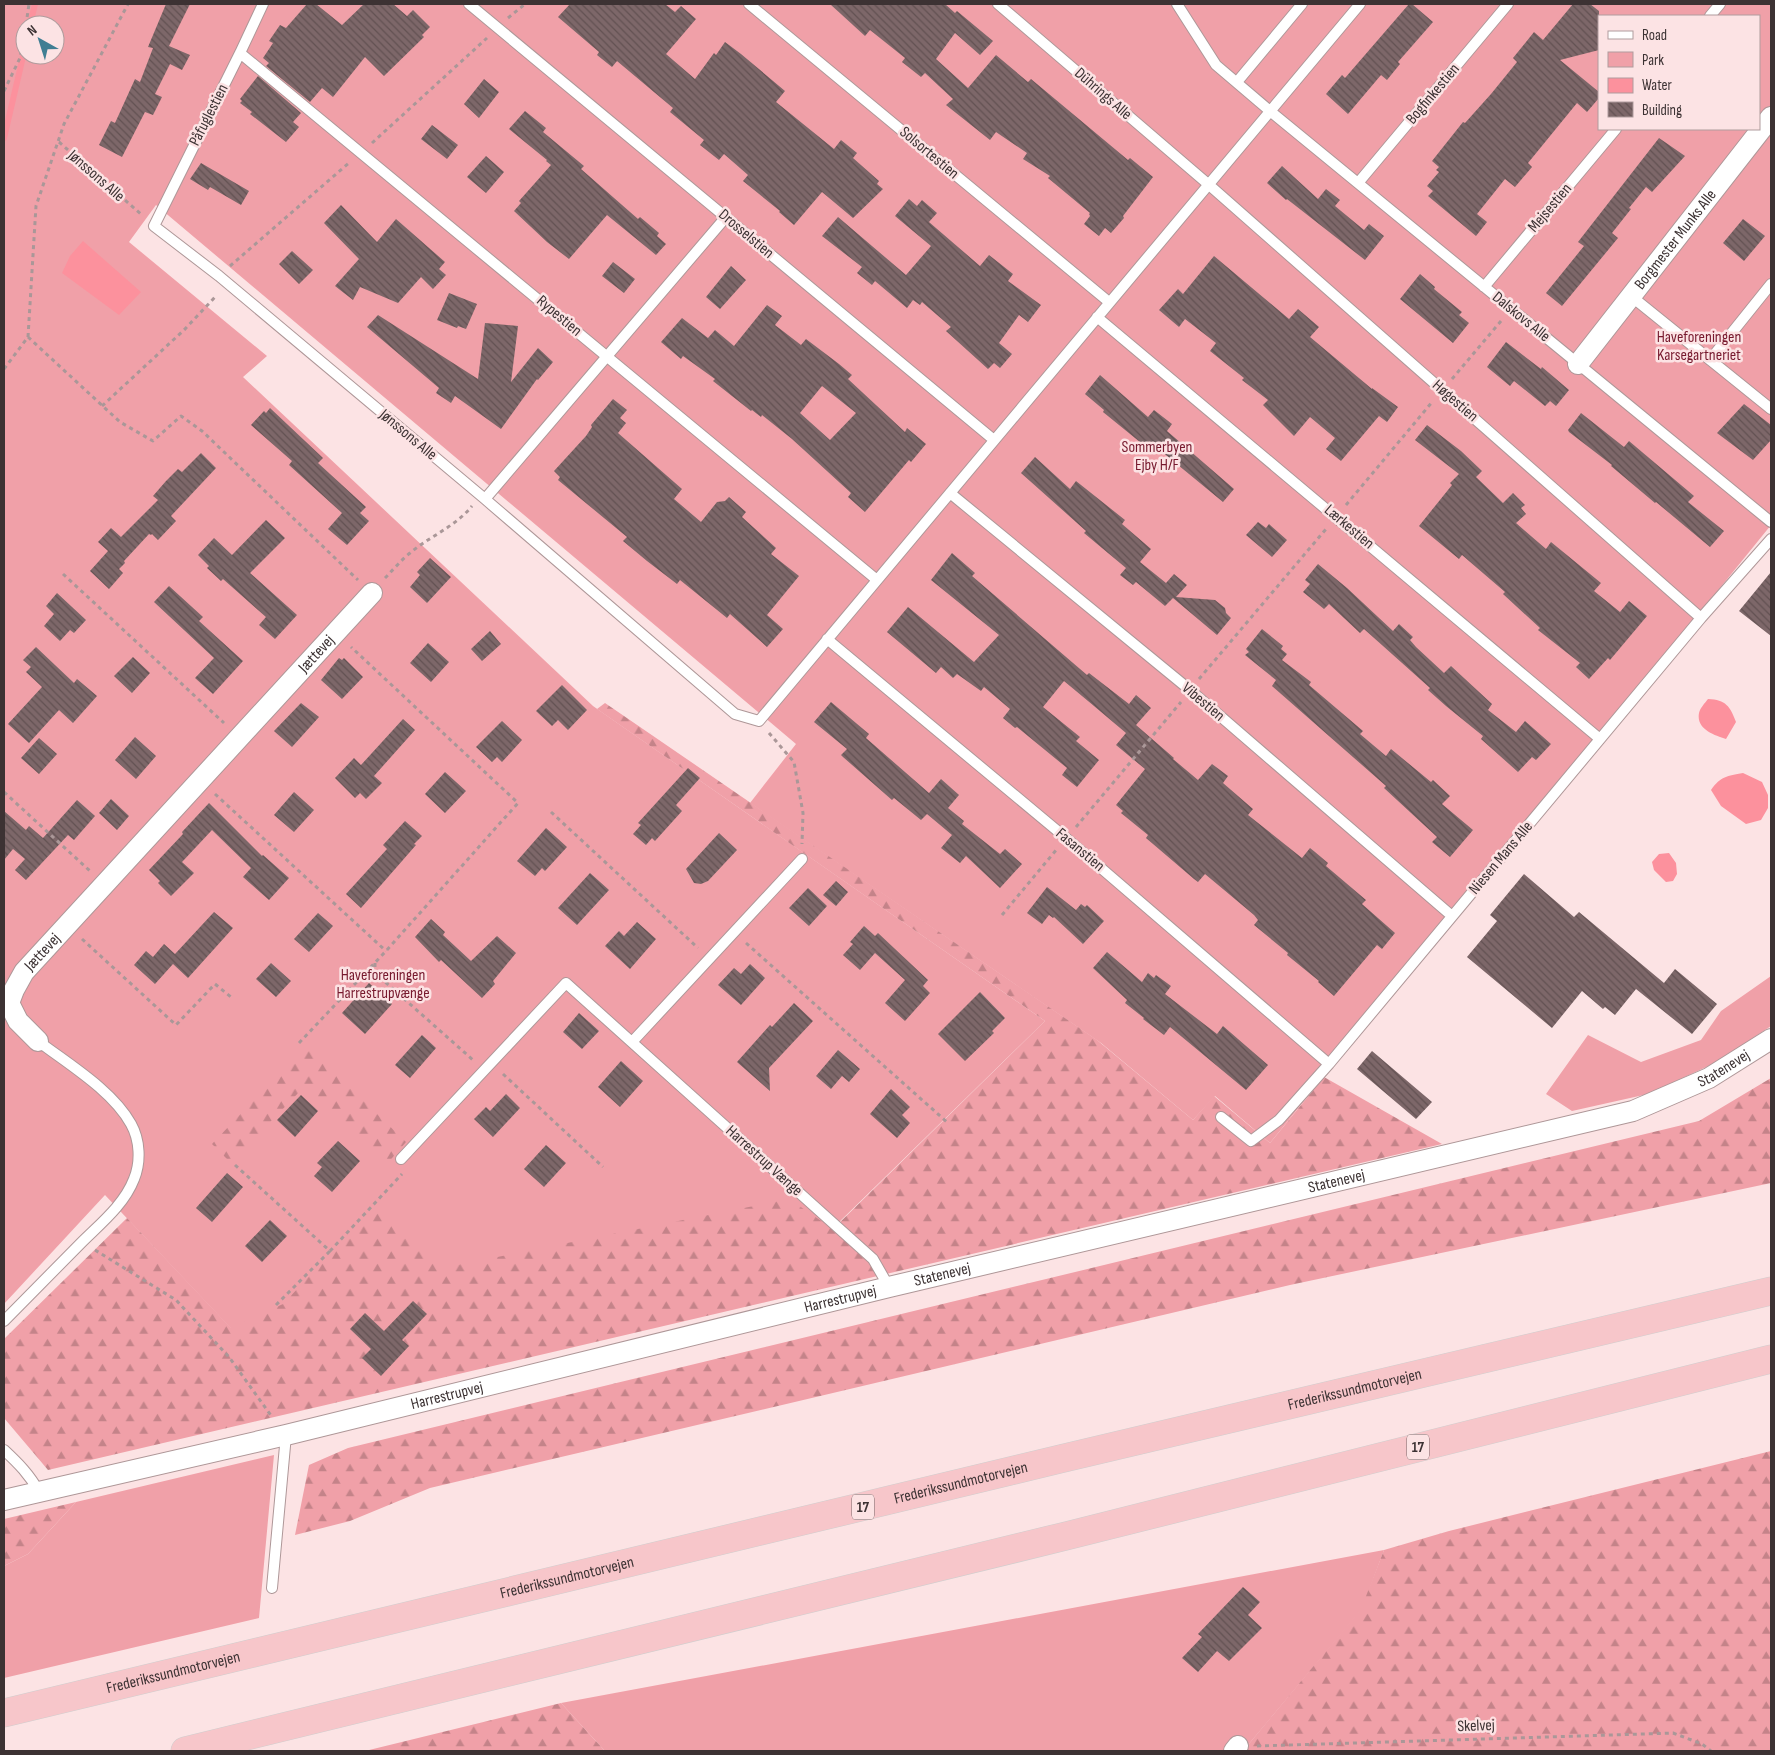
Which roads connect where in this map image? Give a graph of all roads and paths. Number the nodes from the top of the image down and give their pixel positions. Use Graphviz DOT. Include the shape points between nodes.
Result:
graph roads {
  1 [pos="128,4"];
  2 [pos="263,4"];
  3 [pos="469,4"];
  4 [pos="749,4"];
  5 [pos="998,4"];
  6 [pos="1177,4"];
  7 [pos="1302,4"];
  8 [pos="1359,4"];
  9 [pos="1508,4"];
  10 [pos="1720,4"];
  11 [pos="1711,15"];
  12 [pos="240,53"];
  13 [pos="17,65"];
  14 [pos="1237,82"];
  15 [pos="4,91"];
  16 [pos="1270,111"];
  17 [pos="1771,117"];
  18 [pos="1615,130"];
  19 [pos="58,142"];
  20 [pos="1208,184"];
  21 [pos="1358,184"];
  22 [pos="726,217"];
  23 [pos="154,226"];
  24 [pos="228,284"];
  25 [pos="1771,284"];
  26 [pos="1484,287"];
  27 [pos="1631,296"];
  28 [pos="1110,302"];
  29 [pos="1511,309"];
  30 [pos="1097,317"];
  31 [pos="28,337"];
  32 [pos="608,357"];
  33 [pos="1710,360"];
  34 [pos="1578,364"];
  35 [pos="4,369"];
  36 [pos="1442,390"];
  37 [pos="102,406"];
  38 [pos="1771,409"];
  39 [pos="994,440"];
  40 [pos="950,493"];
  41 [pos="483,498"];
  42 [pos="1336,516"];
  43 [pos="1771,522"];
  44 [pos="1771,539"];
  45 [pos="63,574"];
  46 [pos="877,580"];
  47 [pos="372,593"];
  48 [pos="1702,618"];
  49 [pos="335,633"];
  50 [pos="827,640"];
  51 [pos="1190,690"];
  52 [pos="759,721"];
  53 [pos="239,738"];
  54 [pos="1600,739"];
  55 [pos="200,780"];
  56 [pos="4,792"];
  57 [pos="551,812"];
  58 [pos="1066,838"];
  59 [pos="802,859"];
  60 [pos="105,884"];
  61 [pos="1002,915"];
  62 [pos="1452,916"];
  63 [pos="67,925"];
  64 [pos="734,933"];
  65 [pos="386,951"];
  66 [pos="710,959"];
  67 [pos="376,962"];
  68 [pos="231,997"];
  69 [pos="1771,1040"];
  70 [pos="38,1041"];
  71 [pos="299,1042"];
  72 [pos="632,1042"];
  73 [pos="1329,1064"];
  74 [pos="488,1067"];
  75 [pos="1221,1117"];
  76 [pos="948,1123"];
  77 [pos="401,1159"];
  78 [pos="236,1164"];
  79 [pos="603,1167"];
  80 [pos="82,1242"];
  81 [pos="330,1251"];
  82 [pos="889,1287"];
  83 [pos="1771,1292"];
  84 [pos="276,1305"];
  85 [pos="4,1321"];
  86 [pos="1771,1359"];
  87 [pos="286,1435"];
  88 [pos="4,1450"];
  89 [pos="39,1492"];
  90 [pos="4,1500"];
  91 [pos="272,1588"];
  92 [pos="4,1713"];
  93 [pos="1236,1749"];
  94 [pos="185,1751"];
  95 [pos="1711,1751"];
  1 -- 19 [label="path" via="64,124"];
  2 -- 12 [label="lane, Påfuglestien"];
  3 -- 22 [label="lane, Drosselstien"];
  4 -- 28 [label="lane, Solsortestien"];
  5 -- 20 [label="lane, Dührings Alle"];
  6 -- 14 [label="lane, Dalskovs Alle" via="1216,65"];
  7 -- 14 [label="lane"];
  8 -- 16 [label="lane"];
  9 -- 21 [label="lane, Bogfinkestien"];
  10 -- 11 [label="lane"];
  12 -- 23 [label="lane, Påfuglestien"];
  12 -- 32 [label="lane, Rypestien"];
  13 -- 15 [label="path"];
  14 -- 16 [label="lane, Dalskovs Alle"];
  16 -- 20 [label="lane"];
  16 -- 21 [label="lane, Dalskovs Alle"];
  17 -- 27 [label="street, Borgmester Munks Alle"];
  18 -- 26 [label="lane, Mejsestien"];
  19 -- 23 [label="path, Jønssons Alle"];
  19 -- 31 [label="path" via="36,206"];
  20 -- 28 [label="lane"];
  20 -- 36 [label="lane, Høgestien"];
  21 -- 26 [label="lane, Dalskovs Alle"];
  22 -- 32 [label="lane"];
  22 -- 39 [label="lane, Drosselstien"];
  23 -- 24 [label="lane, Jønssons Alle"];
  24 -- 37 [label="path"];
  24 -- 41 [label="lane, Jønssons Alle"];
  25 -- 33 [label="lane"];
  26 -- 29 [label="lane, Dalskovs Alle"];
  27 -- 33 [label="lane"];
  27 -- 34 [label="street, Borgmester Munks Alle"];
  28 -- 30 [label="lane"];
  29 -- 34 [label="lane, Dalskovs Alle"];
  29 -- 36 [label="path"];
  30 -- 39 [label="lane"];
  30 -- 42 [label="lane, Lærkestien"];
  31 -- 35 [label="path"];
  31 -- 37 [label="path"];
  32 -- 41 [label="lane"];
  32 -- 46 [label="lane, Rypestien"];
  33 -- 38 [label="lane"];
  34 -- 43 [label="lane, Dalskovs Alle"];
  36 -- 42 [label="path"];
  36 -- 48 [label="lane, Høgestien"];
  37 -- 47 [label="path" via="120,422 153,442 181,416 202,431"];
  39 -- 40 [label="lane"];
  40 -- 46 [label="lane"];
  40 -- 51 [label="lane, Vibestien"];
  41 -- 47 [label="path" via="466,514 409,553"];
  41 -- 52 [label="lane, Jønssons Alle" via="735,714"];
  42 -- 51 [label="path"];
  42 -- 54 [label="lane, Lærkestien"];
  44 -- 48 [label="lane, Niesen Mans Alle"];
  45 -- 53 [label="path"];
  46 -- 50 [label="lane"];
  47 -- 49 [label="street, Jættevej"];
  48 -- 54 [label="lane, Niesen Mans Alle"];
  49 -- 53 [label="street, Jættevej"];
  49 -- 65 [label="path" via="518,803"];
  50 -- 52 [label="lane"];
  50 -- 58 [label="lane, Fasanstien"];
  51 -- 58 [label="path"];
  51 -- 62 [label="lane, Vibestien"];
  52 -- 59 [label="path" via="794,762 803,813"];
  53 -- 55 [label="street, Jættevej"];
  54 -- 62 [label="lane, Niesen Mans Alle"];
  55 -- 60 [label="street, Jættevej"];
  55 -- 65 [label="path"];
  56 -- 60 [label="path"];
  57 -- 66 [label="path"];
  58 -- 61 [label="path"];
  58 -- 73 [label="lane, Fasanstien"];
  59 -- 64 [label="lane"];
  60 -- 63 [label="street, Jættevej"];
  62 -- 73 [label="lane, Niesen Mans Alle"];
  63 -- 68 [label="path" via="176,1025 215,984"];
  63 -- 70 [label="street, Jættevej" via="24,972 9,1003 18,1022"];
  64 -- 66 [label="lane"];
  64 -- 76 [label="path"];
  65 -- 67 [label="path"];
  66 -- 72 [label="lane"];
  67 -- 71 [label="path"];
  67 -- 74 [label="path" via="375,973"];
  69 -- 82 [label="street, Statenevej" via="1710,1078 1634,1111"];
  70 -- 80 [label="lane, Jættevej" via="103,1091 131,1124 138,1143 134,1180 112,1213"];
  72 -- 74 [label="lane, Harrestrup Vænge" via="566,983"];
  72 -- 82 [label="lane, Harrestrup Vænge" via="873,1259"];
  73 -- 75 [label="lane, Niesen Mans Alle" via="1279,1120 1251,1141"];
  74 -- 77 [label="lane, Harrestrup Vænge"];
  74 -- 79 [label="path"];
  77 -- 81 [label="path" via="404,1172"];
  78 -- 81 [label="path"];
  80 -- 85 [label="lane, Jættevej"];
  80 -- 87 [label="path" via="176,1300 229,1358"];
  81 -- 84 [label="path"];
  82 -- 87 [label="street, Harrestrupvej"];
  83 -- 92 [label="highway, Frederikssundmotorvejen / 17"];
  86 -- 94 [label="highway, 17" via="1075,1534"];
  87 -- 89 [label="street, Harrestrupvej"];
  87 -- 91 [label="lane"];
  88 -- 89 [label="lane" via="31,1478"];
  89 -- 90 [label="street, Harrestrupvej"];
  93 -- 95 [label="path, Skelvej" via="1673,1733"];
}
